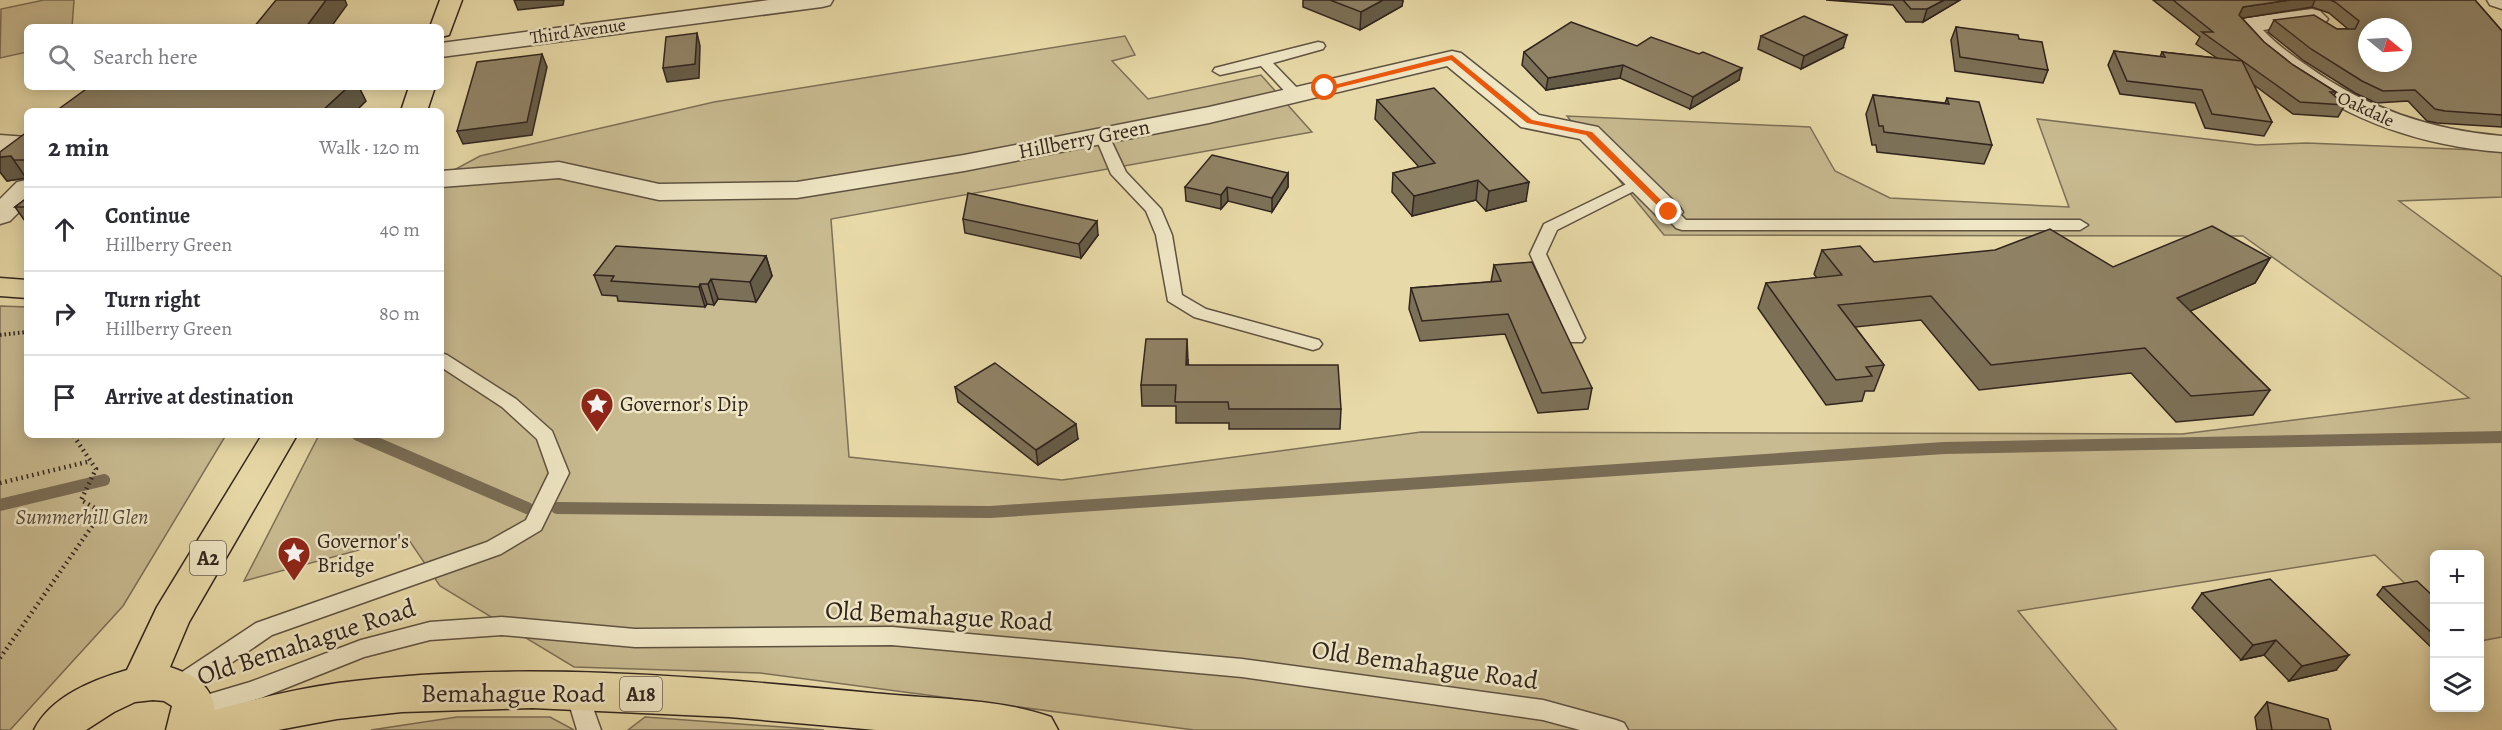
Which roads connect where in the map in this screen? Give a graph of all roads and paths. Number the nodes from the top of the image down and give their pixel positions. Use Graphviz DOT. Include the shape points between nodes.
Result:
graph roads {
  1 [pos="451,0"];
  2 [pos="822,0"];
  3 [pos="2290,0"];
  4 [pos="2498,0"];
  5 [pos="2502,2"];
  6 [pos="2312,16"];
  7 [pos="443,24"];
  8 [pos="2339,34"];
  9 [pos="1318,46"];
  10 [pos="444,50"];
  11 [pos="1264,61"];
  12 [pos="1220,71"];
  13 [pos="421,90"];
  14 [pos="1296,95"];
  15 [pos="415,108"];
  16 [pos="1102,136"];
  17 [pos="0,143"];
  18 [pos="2502,144"];
  19 [pos="24,145"];
  20 [pos="444,180"];
  21 [pos="1640,183"];
  22 [pos="24,191"];
  23 [pos="1669,212"];
  24 [pos="0,215"];
  25 [pos="2080,225"];
  26 [pos="0,287"];
  27 [pos="24,289"];
  28 [pos="24,332"];
  29 [pos="0,335"];
  30 [pos="1576,338"];
  31 [pos="1313,344"];
  32 [pos="444,361"];
  33 [pos="75,438"];
  34 [pos="278,438"];
  35 [pos="91,461"];
  36 [pos="0,483"];
  37 [pos="0,658"];
  38 [pos="576,690"];
  39 [pos="182,708"];
  40 [pos="56,730"];
  41 [pos="589,730"];
  42 [pos="1036,730"];
  43 [pos="1616,730"];
  1 -- 7 [label="main road"];
  2 -- 10 [label="street, Third Avenue"];
  3 -- 6 [label="street"];
  4 -- 5 [label="street"];
  6 -- 8 [label="street"];
  6 -- 18 [label="street, Oakdale" via="2247,25 2255,39 2312,82 2367,114 2423,132"];
  9 -- 11 [label="lane"];
  11 -- 12 [label="lane"];
  11 -- 14 [label="lane"];
  13 -- 15 [label="main road"];
  14 -- 16 [label="street, Hillberry Green"];
  14 -- 21 [label="street, Hillberry Green" via="1452,58 1530,121 1589,133"];
  16 -- 20 [label="street, Hillberry Green" via="797,190 659,192 559,170"];
  16 -- 31 [label="lane" via="1119,174 1153,209 1164,235 1174,297 1200,313"];
  17 -- 19 [label="street"];
  21 -- 23 [label="street, Hillberry Green"];
  21 -- 30 [label="lane" via="1550,227 1538,254"];
  22 -- 24 [label="street"];
  23 -- 25 [label="lane" via="1682,225"];
  26 -- 27 [label="main road"];
  28 -- 29 [label="path"];
  32 -- 39 [label="lane" via="509,403 545,435 559,473 534,525 494,548 264,629"];
  33 -- 35 [label="path"];
  34 -- 39 [label="main road, A2" via="171,618"];
  35 -- 36 [label="path"];
  35 -- 37 [label="path" via="96,469 81,500 102,512"];
  38 -- 39 [label="main road, Bemahague Road / A18" via="435,690 308,705 247,718"];
  38 -- 41 [label="lane"];
  38 -- 42 [label="main road, Bemahague Road / A18" via="803,704"];
  39 -- 40 [label="main road, Bemahague Road" via="115,691 88,704"];
  39 -- 43 [label="lane, Old Bemahague Road" via="273,684 361,649 430,632 502,626 635,638 892,636 1242,668 1543,710"];
}
